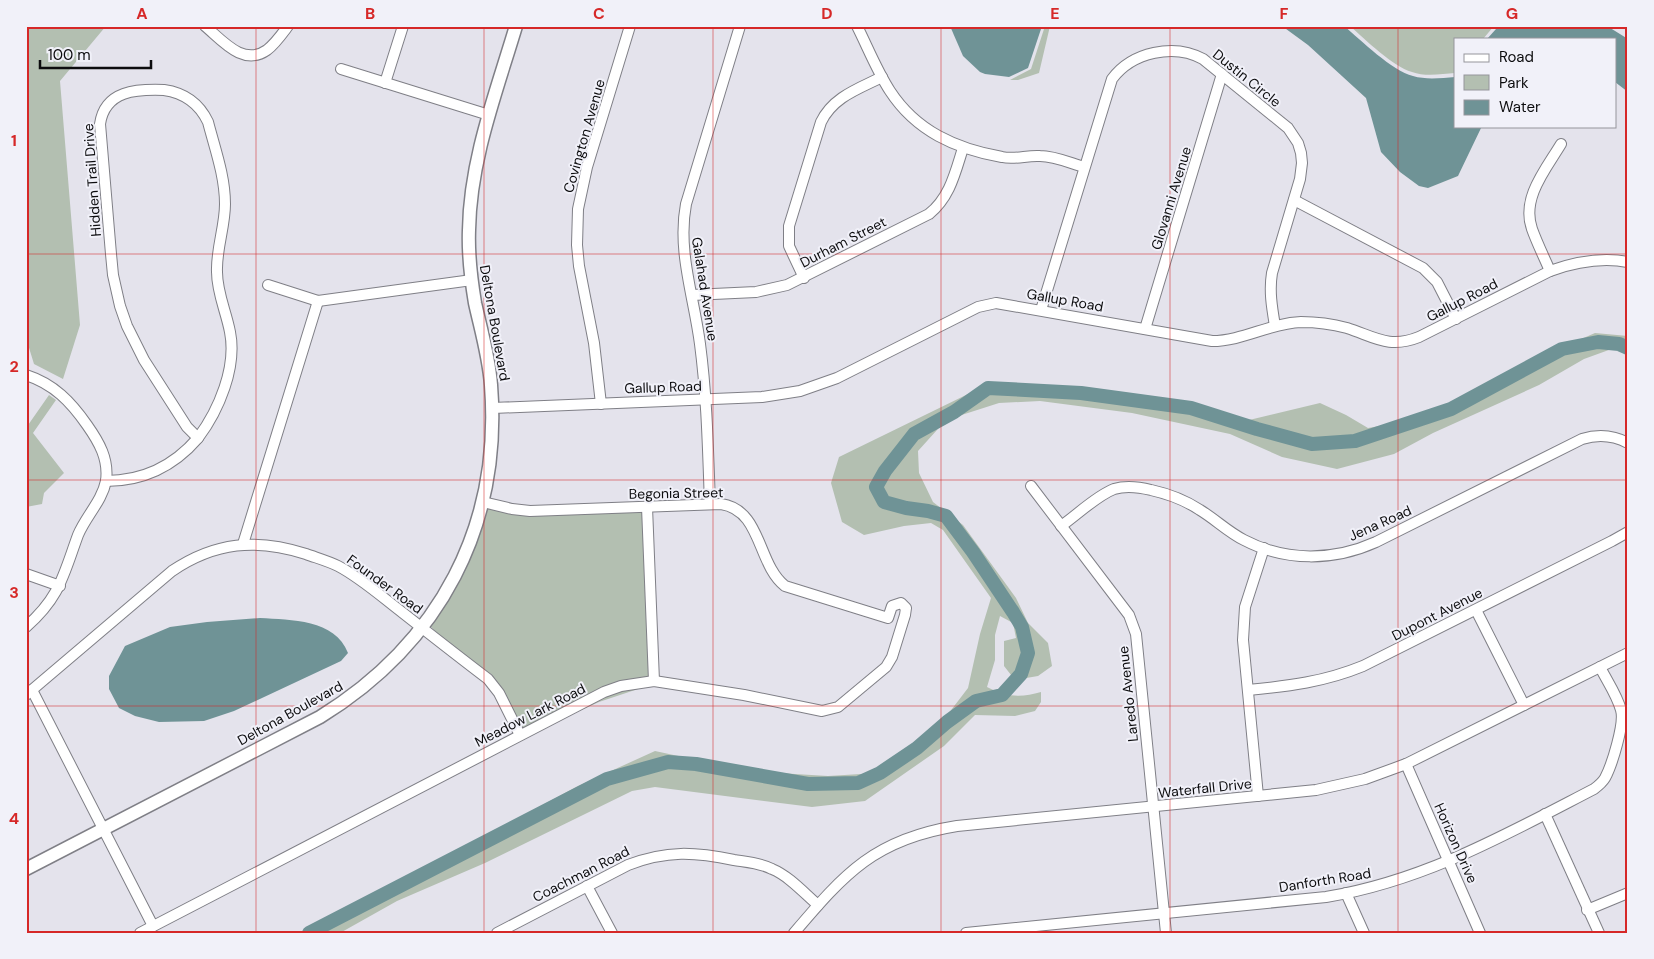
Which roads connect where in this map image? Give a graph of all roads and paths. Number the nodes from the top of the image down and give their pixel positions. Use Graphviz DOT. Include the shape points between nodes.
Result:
graph roads {
  1 [pos="205,26"];
  2 [pos="288,26"];
  3 [pos="403,26"];
  4 [pos="516,26"];
  5 [pos="630,26"];
  6 [pos="740,26"];
  7 [pos="858,26"];
  8 [pos="341,69"];
  9 [pos="1222,74"];
  10 [pos="882,77"];
  11 [pos="386,83"];
  12 [pos="489,115"];
  13 [pos="1561,144"];
  14 [pos="963,148"];
  15 [pos="1084,167"];
  16 [pos="1294,200"];
  17 [pos="1628,262"];
  18 [pos="1550,271"];
  19 [pos="804,278"];
  20 [pos="472,280"];
  21 [pos="268,285"];
  22 [pos="692,295"];
  23 [pos="318,301"];
  24 [pos="1042,310"];
  25 [pos="1456,319"];
  26 [pos="1275,326"];
  27 [pos="1146,329"];
  28 [pos="26,375"];
  29 [pos="706,399"];
  30 [pos="601,404"];
  31 [pos="492,408"];
  32 [pos="198,438"];
  33 [pos="1628,443"];
  34 [pos="106,481"];
  35 [pos="1031,486"];
  36 [pos="483,502"];
  37 [pos="710,504"];
  38 [pos="647,507"];
  39 [pos="1062,526"];
  40 [pos="1628,532"];
  41 [pos="243,544"];
  42 [pos="1264,548"];
  43 [pos="26,574"];
  44 [pos="60,586"];
  45 [pos="902,603"];
  46 [pos="1476,610"];
  47 [pos="26,627"];
  48 [pos="422,628"];
  49 [pos="1628,653"];
  50 [pos="1600,667"];
  51 [pos="654,681"];
  52 [pos="1248,690"];
  53 [pos="29,693"];
  54 [pos="1524,705"];
  55 [pos="520,735"];
  56 [pos="1406,764"];
  57 [pos="1258,796"];
  58 [pos="1154,807"];
  59 [pos="1545,814"];
  60 [pos="104,829"];
  61 [pos="1448,861"];
  62 [pos="26,869"];
  63 [pos="587,886"];
  64 [pos="1346,893"];
  65 [pos="1628,893"];
  66 [pos="818,905"];
  67 [pos="1587,910"];
  68 [pos="1164,913"];
  69 [pos="154,926"];
  70 [pos="140,933"];
  71 [pos="497,933"];
  72 [pos="612,933"];
  73 [pos="794,933"];
  74 [pos="966,933"];
  75 [pos="1166,933"];
  76 [pos="1364,933"];
  77 [pos="1480,933"];
  78 [pos="1599,933"];
  1 -- 2 [label="street" via="235,52 248,56 268,49"];
  3 -- 11 [label="street"];
  4 -- 12 [label="main road, Deltona Boulevard"];
  5 -- 30 [label="street, Covington Avenue" via="587,167 578,209 579,266 594,343"];
  6 -- 22 [label="street, Galahad Avenue" via="686,204 682,234"];
  7 -- 10 [label="street"];
  8 -- 11 [label="street"];
  9 -- 15 [label="street, Dustin Circle" via="1196,55 1179,51 1142,56 1128,62 1109,86"];
  9 -- 16 [label="street, Dustin Circle" via="1294,136 1301,153 1302,173"];
  9 -- 27 [label="street, Glovanni Avenue"];
  10 -- 14 [label="street" via="898,103 920,125"];
  10 -- 19 [label="street" via="836,101 821,122 789,226 789,246"];
  11 -- 12 [label="street"];
  12 -- 20 [label="main road, Deltona Boulevard" via="477,157 470,207 468,231"];
  13 -- 18 [label="street" via="1534,189 1529,208 1532,229"];
  14 -- 15 [label="street" via="1003,158 1043,156"];
  14 -- 19 [label="street, Durham Street" via="948,191 929,214"];
  15 -- 24 [label="street, Dustin Circle"];
  16 -- 25 [label="street" via="1423,268 1437,282"];
  16 -- 26 [label="street, Dustin Circle" via="1271,278"];
  17 -- 18 [label="street, Gallup Road" via="1594,260"];
  18 -- 25 [label="street, Gallup Road"];
  19 -- 22 [label="street, Durham Street" via="756,292"];
  20 -- 23 [label="street"];
  20 -- 31 [label="main road, Deltona Boulevard" via="488,357"];
  21 -- 23 [label="street"];
  22 -- 29 [label="street, Galahad Avenue"];
  23 -- 41 [label="street"];
  24 -- 27 [label="street, Gallup Road"];
  24 -- 29 [label="street, Gallup Road" via="1004,303 986,304 820,385 762,397"];
  25 -- 26 [label="street, Gallup Road" via="1411,340 1393,343 1333,325 1301,322"];
  26 -- 27 [label="street, Gallup Road" via="1222,341"];
  28 -- 34 [label="street" via="54,388 75,408 99,441 106,466"];
  29 -- 30 [label="street, Gallup Road"];
  29 -- 37 [label="street, Galahad Avenue"];
  30 -- 31 [label="street, Gallup Road"];
  31 -- 36 [label="main road, Deltona Boulevard" via="491,456"];
  32 -- 32 [label="street, Hidden Trail Drive" via="220,399 232,353 217,273 225,205 222,172 208,122 191,99 164,90 125,93 108,104 100,124 117,296 126,326 144,360 187,427"];
  32 -- 34 [label="street, Hidden Trail Drive" via="170,464 144,477"];
  33 -- 42 [label="street, Jena Road" via="1608,436 1582,439 1376,542 1345,554 1297,556"];
  34 -- 44 [label="street" via="100,499 79,533"];
  35 -- 39 [label="street, Laredo Avenue"];
  36 -- 38 [label="street, Begonia Street" via="530,511"];
  36 -- 48 [label="main road, Deltona Boulevard" via="460,565"];
  37 -- 38 [label="street, Begonia Street"];
  37 -- 45 [label="street, Begonia Street" via="727,505 746,517 773,575 785,586 888,618 892,606"];
  38 -- 51 [label="street"];
  39 -- 42 [label="street, Jena Road" via="1108,492 1123,487 1139,487 1190,503 1232,533"];
  39 -- 58 [label="street, Laredo Avenue" via="1133,624"];
  40 -- 46 [label="street, Dupont Avenue"];
  41 -- 48 [label="street, Founder Road" via="278,546 338,566"];
  41 -- 53 [label="street, Founder Road" via="205,553 172,571"];
  42 -- 52 [label="street" via="1243,623"];
  43 -- 44 [label="street"];
  44 -- 47 [label="street" via="48,605"];
  45 -- 51 [label="street, Meadow Lark Road" via="906,615 886,667 838,707 822,710"];
  46 -- 52 [label="street, Dupont Avenue" via="1344,674 1303,684"];
  46 -- 54 [label="street"];
  48 -- 55 [label="street, Founder Road" via="491,682"];
  48 -- 60 [label="main road, Deltona Boulevard" via="380,674 341,704"];
  49 -- 50 [label="street, Waterfall Drive"];
  50 -- 54 [label="street, Waterfall Drive"];
  50 -- 59 [label="street, Danforth Road" via="1623,718 1607,772 1594,789"];
  51 -- 55 [label="street, Meadow Lark Road" via="604,692"];
  52 -- 57 [label="street"];
  53 -- 60 [label="street"];
  54 -- 56 [label="street, Waterfall Drive"];
  55 -- 69 [label="street, Meadow Lark Road"];
  56 -- 57 [label="street, Waterfall Drive" via="1342,786"];
  56 -- 61 [label="street, Horizon Drive"];
  57 -- 58 [label="street, Waterfall Drive"];
  58 -- 66 [label="street, Waterfall Drive" via="957,826 917,835 866,860 838,882"];
  58 -- 68 [label="street, Laredo Avenue"];
  59 -- 61 [label="street, Danforth Road"];
  59 -- 67 [label="street"];
  60 -- 62 [label="main road, Deltona Boulevard"];
  60 -- 69 [label="street"];
  61 -- 64 [label="street, Danforth Road" via="1402,880"];
  61 -- 77 [label="street, Horizon Drive"];
  63 -- 66 [label="street, Coachman Road" via="643,859 666,854 704,854 773,869"];
  63 -- 71 [label="street, Coachman Road"];
  63 -- 72 [label="street"];
  64 -- 68 [label="street, Danforth Road"];
  64 -- 76 [label="street"];
  65 -- 67 [label="street"];
  66 -- 73 [label="street, Waterfall Drive"];
  67 -- 78 [label="street"];
  68 -- 74 [label="street, Danforth Road"];
  68 -- 75 [label="street, Laredo Avenue"];
  69 -- 70 [label="street, Meadow Lark Road"];
}
